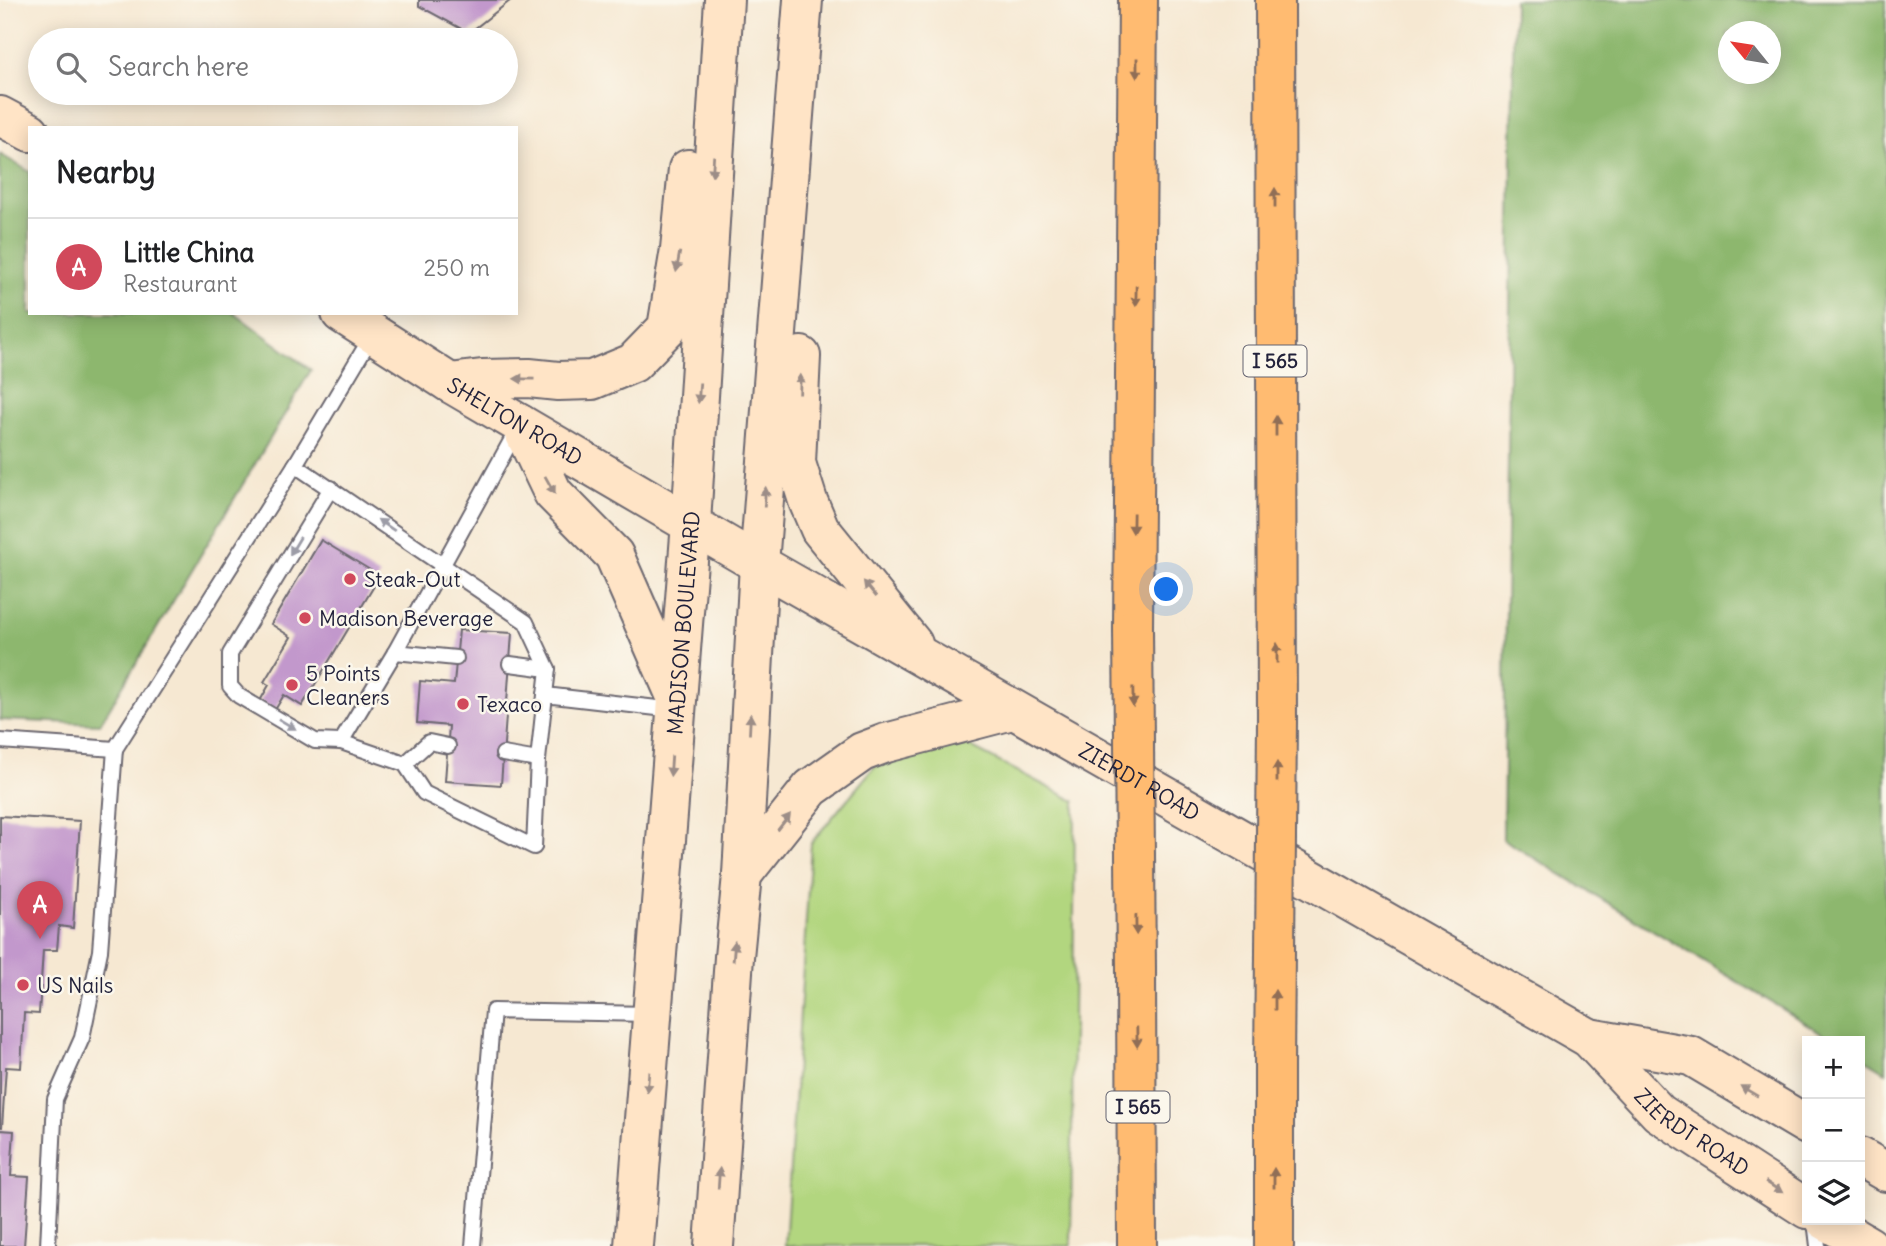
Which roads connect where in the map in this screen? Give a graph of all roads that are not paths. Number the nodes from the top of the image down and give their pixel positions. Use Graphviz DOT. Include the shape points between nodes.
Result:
graph roads {
  1 [pos="709,0"];
  2 [pos="724,0"];
  3 [pos="803,0"];
  4 [pos="1138,0"];
  5 [pos="1275,0"];
  6 [pos="800,46"];
  7 [pos="0,116"];
  8 [pos="28,131"];
  9 [pos="351,319"];
  10 [pos="450,383"];
  11 [pos="520,424"];
  12 [pos="295,465"];
  13 [pos="331,488"];
  14 [pos="691,523"];
  15 [pos="443,563"];
  16 [pos="760,564"];
  17 [pos="395,652"];
  18 [pos="456,658"];
  19 [pos="928,662"];
  20 [pos="510,664"];
  21 [pos="548,669"];
  22 [pos="545,695"];
  23 [pos="676,703"];
  24 [pos="1012,710"];
  25 [pos="0,741"];
  26 [pos="341,742"];
  27 [pos="448,746"];
  28 [pos="115,749"];
  29 [pos="503,754"];
  30 [pos="538,760"];
  31 [pos="405,764"];
  32 [pos="742,875"];
  33 [pos="653,1014"];
  34 [pos="1589,1038"];
  35 [pos="1802,1122"];
  36 [pos="1865,1160"];
  37 [pos="1886,1172"];
  38 [pos="1802,1206"];
  39 [pos="1816,1225"];
  40 [pos="1833,1225"];
  41 [pos="48,1246"];
  42 [pos="473,1246"];
  43 [pos="634,1246"];
  44 [pos="714,1246"];
  45 [pos="1137,1246"];
  46 [pos="1274,1246"];
  47 [pos="1818,1246"];
  48 [pos="1869,1246"];
  1 -- 10 [label="main road, one-way" via="667,328 633,363 592,380"];
  2 -- 14 [label="main road, MADISON BOULEVARD, one-way"];
  3 -- 6 [label="main road"];
  4 -- 45 [label="highway, I 565, one-way, bridge" via="1133,629"];
  46 -- 5 [label="highway, I 565, one-way, bridge"];
  16 -- 6 [label="main road, one-way"];
  19 -- 6 [label="main road, one-way" via="820,529 796,463 809,147"];
  7 -- 8 [label="main road"];
  9 -- 10 [label="main road, SHELTON ROAD"];
  9 -- 12 [label="lane"];
  10 -- 11 [label="main road, SHELTON ROAD"];
  11 -- 14 [label="main road, SHELTON ROAD"];
  11 -- 15 [label="lane"];
  11 -- 23 [label="main road, one-way" via="553,493 614,555"];
  12 -- 13 [label="lane"];
  12 -- 28 [label="lane"];
  15 -- 13 [label="lane, one-way"];
  13 -- 26 [label="lane, one-way" via="230,654 230,686 239,696 315,741"];
  14 -- 16 [label="main road, ZIERDT ROAD"];
  14 -- 23 [label="main road, MADISON BOULEVARD"];
  15 -- 17 [label="lane"];
  15 -- 21 [label="lane" via="526,622"];
  16 -- 19 [label="main road, ZIERDT ROAD"];
  32 -- 16 [label="main road, one-way"];
  17 -- 18 [label="lane"];
  17 -- 26 [label="lane"];
  19 -- 24 [label="main road, ZIERDT ROAD"];
  20 -- 21 [label="lane"];
  21 -- 22 [label="lane"];
  22 -- 23 [label="lane"];
  22 -- 30 [label="lane"];
  23 -- 33 [label="main road, MADISON BOULEVARD, one-way"];
  32 -- 24 [label="main road, one-way" via="811,788 862,752"];
  24 -- 34 [label="main road, ZIERDT ROAD"];
  25 -- 28 [label="lane"];
  26 -- 31 [label="lane"];
  27 -- 31 [label="lane" via="429,742"];
  28 -- 41 [label="lane" via="100,951 82,1038 55,1099"];
  29 -- 30 [label="lane"];
  30 -- 31 [label="lane" via="534,847 424,793"];
  44 -- 32 [label="main road, one-way"];
  33 -- 42 [label="lane" via="493,1011"];
  33 -- 43 [label="main road, MADISON BOULEVARD, one-way"];
  35 -- 34 [label="main road, ZIERDT ROAD, one-way" via="1691,1056"];
  34 -- 38 [label="main road, ZIERDT ROAD, one-way" via="1659,1113"];
  36 -- 37 [label="main road"];
  39 -- 47 [label="lane"];
  40 -- 48 [label="main road"];
}
